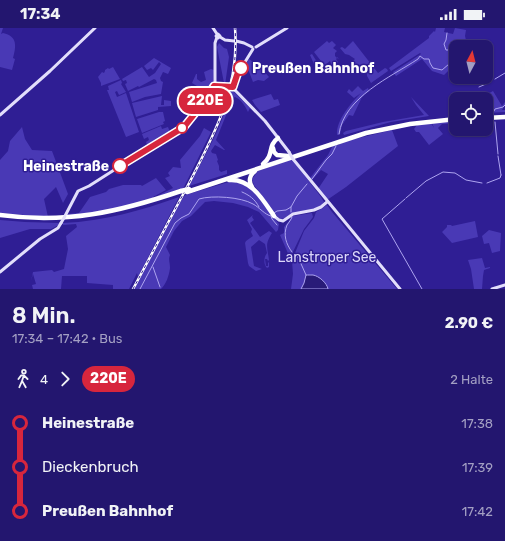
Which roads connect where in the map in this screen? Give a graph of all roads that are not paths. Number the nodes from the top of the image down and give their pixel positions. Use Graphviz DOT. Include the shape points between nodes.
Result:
graph roads {
  1 [pos="95,28"];
  2 [pos="213,28"];
  3 [pos="287,28"];
  4 [pos="218,36"];
  5 [pos="254,48"];
  6 [pos="216,86"];
  7 [pos="233,87"];
  8 [pos="0,115"];
  9 [pos="493,116"];
  10 [pos="505,116"];
  11 [pos="449,118"];
  12 [pos="449,119"];
  13 [pos="278,138"];
  14 [pos="288,154"];
  15 [pos="263,164"];
  16 [pos="258,168"];
  17 [pos="214,183"];
  18 [pos="188,190"];
  19 [pos="327,202"];
  20 [pos="273,214"];
  21 [pos="0,217"];
  22 [pos="0,272"];
  23 [pos="505,285"];
  24 [pos="400,289"];
  25 [pos="492,289"];
  1 -- 8 [label="street"];
  2 -- 4 [label="street"];
  3 -- 5 [label="street"];
  4 -- 5 [label="street"];
  4 -- 6 [label="street" via="215,43"];
  5 -- 7 [label="street" via="237,75"];
  6 -- 7 [label="street"];
  6 -- 22 [label="street, bridge" via="192,119 182,128 80,190 58,228 40,239"];
  7 -- 13 [label="street"];
  9 -- 10 [label="highway"];
  11 -- 14 [label="highway" via="416,120 378,127"];
  12 -- 16 [label="highway" via="366,133"];
  13 -- 14 [label="street"];
  13 -- 14 [label="highway" via="273,144 274,152 280,156"];
  13 -- 15 [label="highway" via="272,145 270,156"];
  14 -- 15 [label="highway"];
  14 -- 19 [label="street, bridge"];
  15 -- 18 [label="highway"];
  16 -- 17 [label="highway"];
  16 -- 20 [label="highway" via="251,176 250,183"];
  17 -- 18 [label="highway"];
  17 -- 20 [label="highway" via="233,180 244,182 251,186"];
  18 -- 21 [label="highway, bridge" via="91,216"];
  19 -- 20 [label="street" via="319,208 295,213 281,220"];
  19 -- 24 [label="street"];
  23 -- 25 [label="street"];
}
